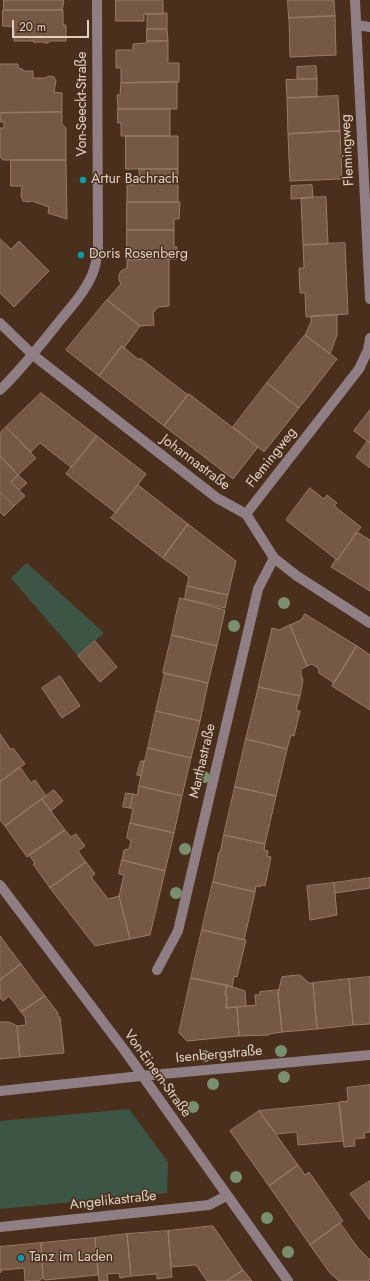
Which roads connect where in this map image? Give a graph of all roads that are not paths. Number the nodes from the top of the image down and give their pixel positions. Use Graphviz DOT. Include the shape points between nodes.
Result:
graph roads {
  1 [pos="97,0"];
  2 [pos="355,0"];
  3 [pos="356,25"];
  4 [pos="370,27"];
  5 [pos="370,299"];
  6 [pos="0,323"];
  7 [pos="370,338"];
  8 [pos="33,354"];
  9 [pos="0,390"];
  10 [pos="246,514"];
  11 [pos="274,558"];
  12 [pos="370,623"];
  13 [pos="0,885"];
  14 [pos="157,970"];
  15 [pos="370,1055"];
  16 [pos="141,1076"];
  17 [pos="0,1091"];
  18 [pos="226,1196"];
  19 [pos="0,1227"];
  20 [pos="288,1281"];
  1 -- 8 [label="street, Von-Seeckt-Straße" via="96,266 76,301"];
  2 -- 3 [label="street, Flemingweg"];
  3 -- 4 [label="street"];
  3 -- 5 [label="street, Flemingweg"];
  6 -- 8 [label="street, Johannastraße"];
  7 -- 10 [label="street, Flemingweg" via="360,369"];
  8 -- 9 [label="street, Von-Seeckt-Straße"];
  8 -- 10 [label="street, Johannastraße" via="217,498"];
  10 -- 11 [label="street, Johannastraße"];
  11 -- 12 [label="street, Johannastraße" via="297,576"];
  11 -- 14 [label="street, Marthastraße" via="258,589 178,931"];
  13 -- 16 [label="street, Von-Einem-Straße"];
  15 -- 16 [label="street, Isenbergstraße"];
  16 -- 17 [label="street, Isenbergstraße"];
  16 -- 18 [label="street, Von-Einem-Straße"];
  18 -- 19 [label="street, Angelikastraße" via="209,1205"];
  18 -- 20 [label="street, Von-Einem-Straße"];
}
